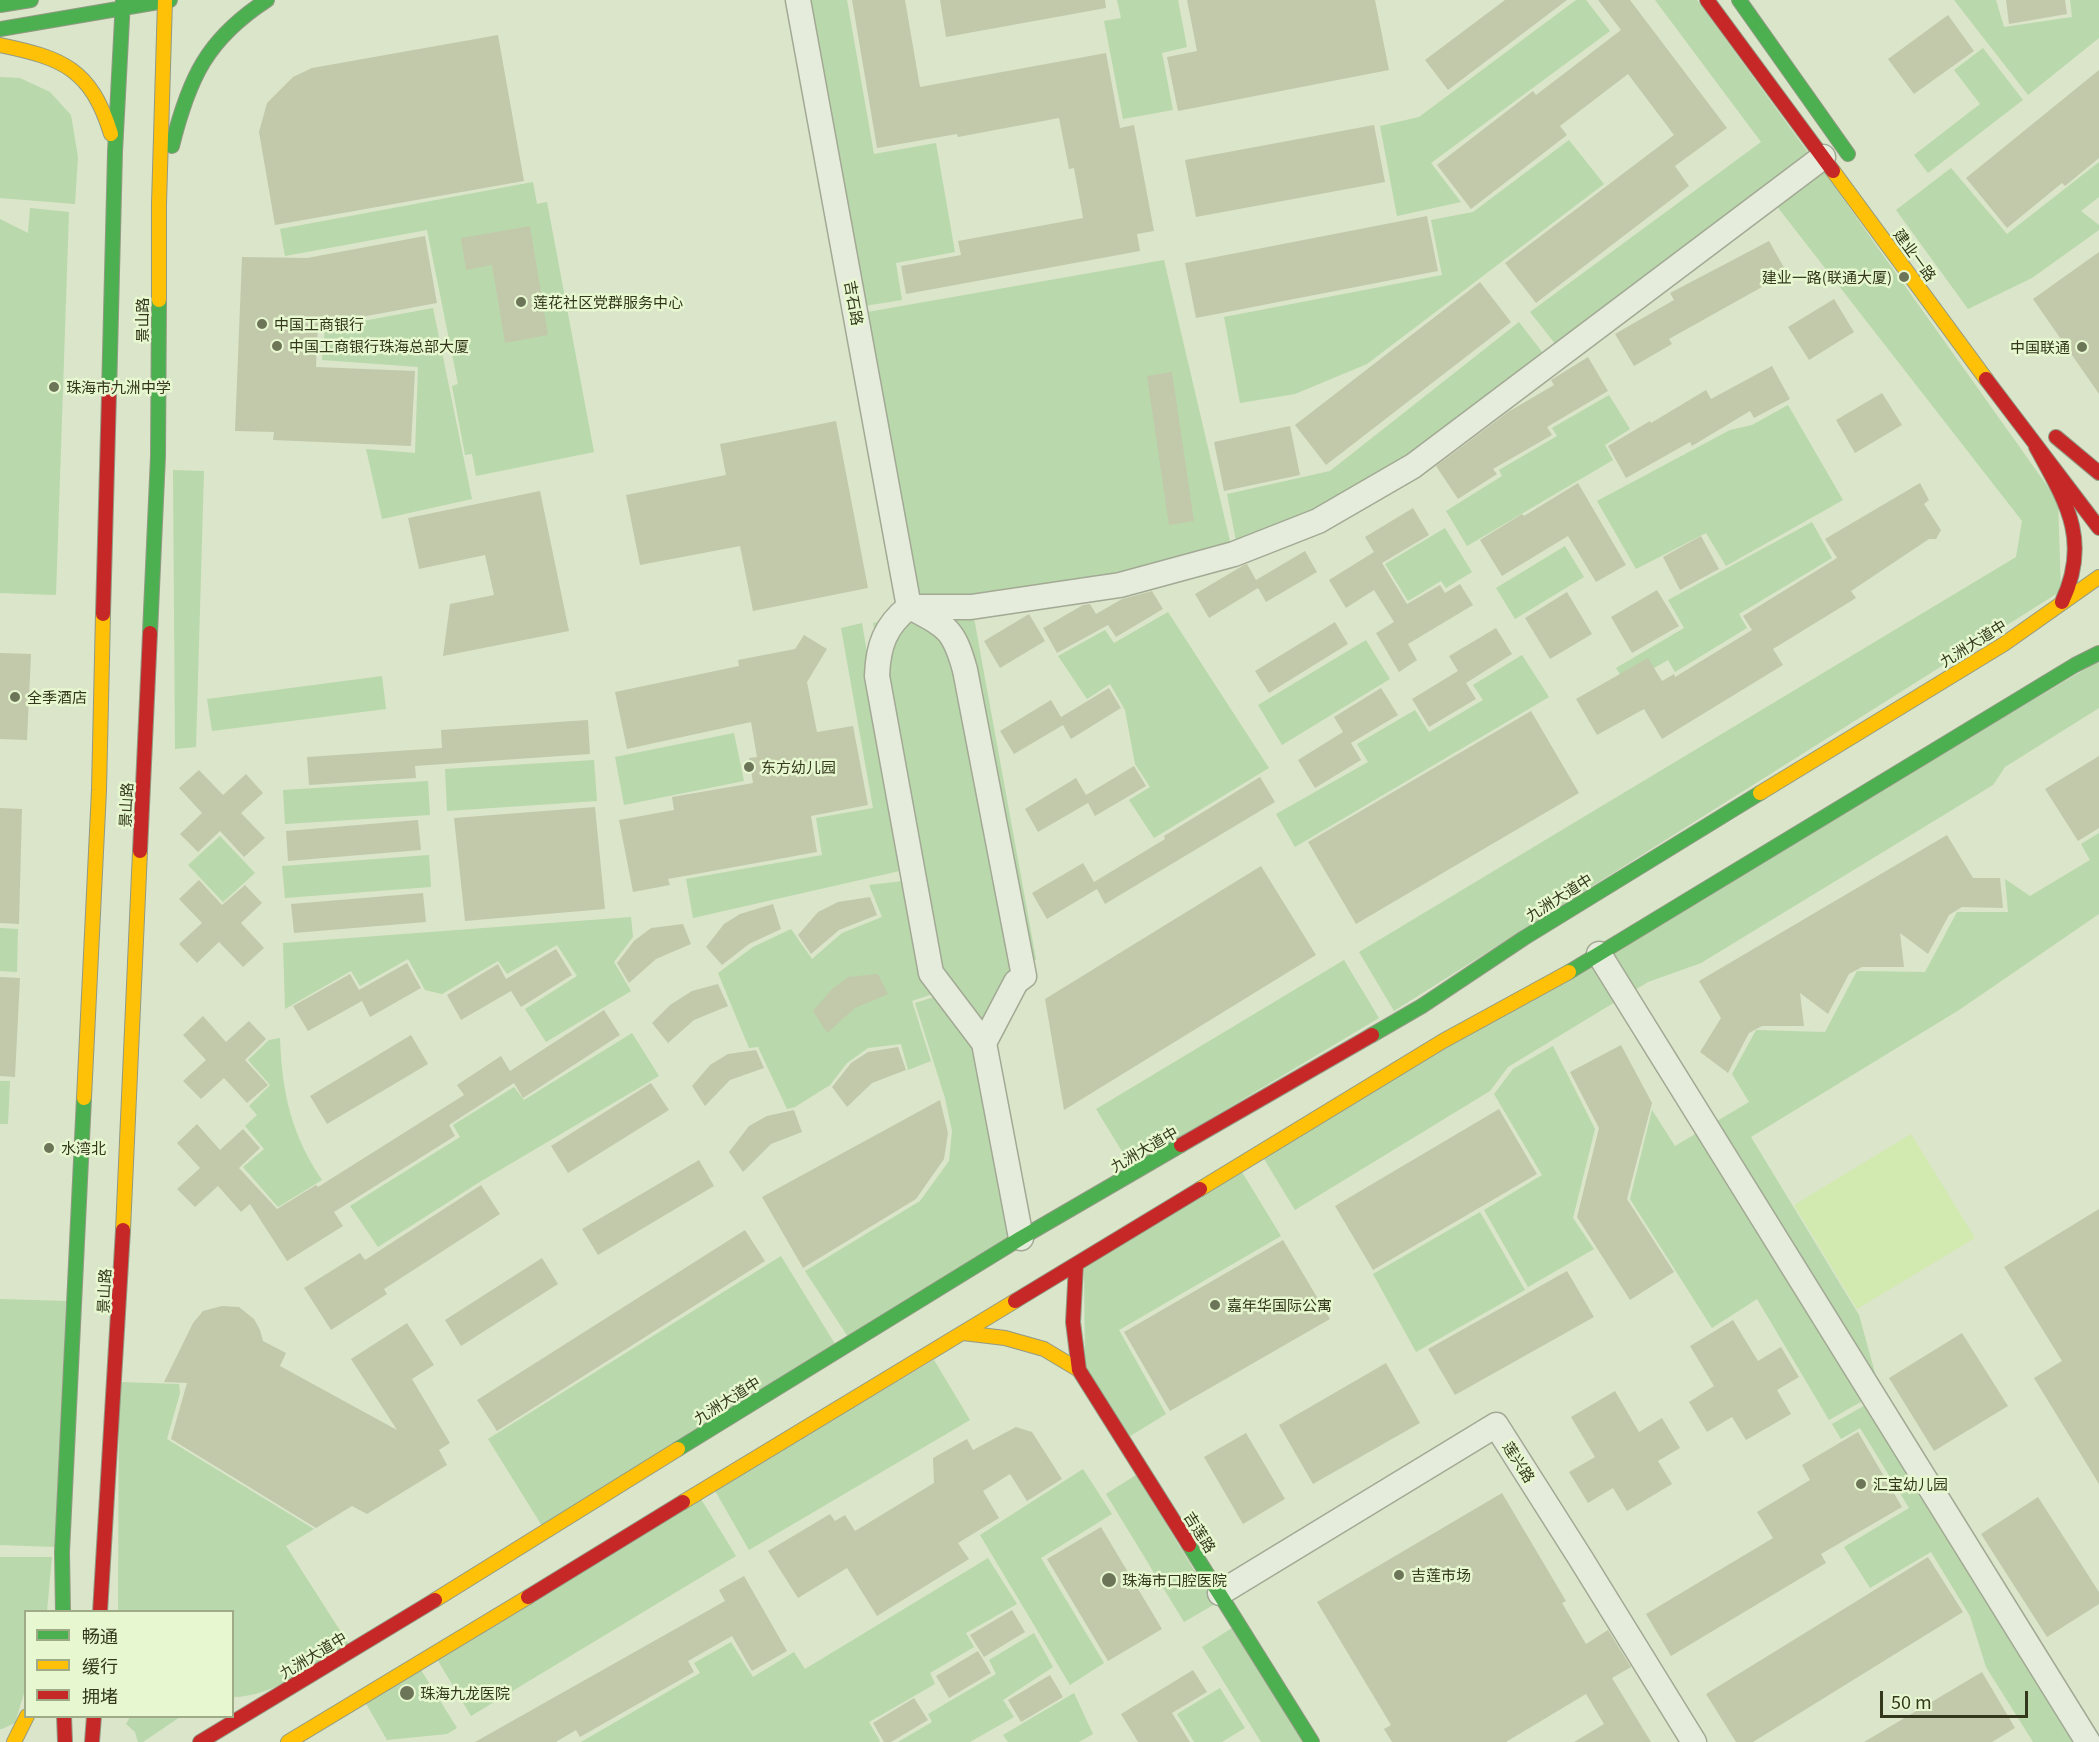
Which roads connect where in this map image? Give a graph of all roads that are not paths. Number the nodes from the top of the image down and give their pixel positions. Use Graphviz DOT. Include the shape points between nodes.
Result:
graph roads {
  1 [pos="31,0"];
  2 [pos="167,0"];
  3 [pos="267,0"];
  4 [pos="798,0"];
  5 [pos="1707,0"];
  6 [pos="1739,0"];
  7 [pos="123,4"];
  8 [pos="0,5"];
  9 [pos="0,29"];
  10 [pos="0,45"];
  11 [pos="115,152"];
  12 [pos="1823,157"];
  13 [pos="1854,163"];
  14 [pos="159,204"];
  15 [pos="2053,433"];
  16 [pos="2036,447"];
  17 [pos="2095,478"];
  18 [pos="2099,528"];
  19 [pos="2099,577"];
  20 [pos="2062,602"];
  21 [pos="909,607"];
  22 [pos="2099,653"];
  23 [pos="2099,659"];
  24 [pos="2075,665"];
  25 [pos="1599,954"];
  26 [pos="984,1043"];
  27 [pos="1021,1238"];
  28 [pos="1076,1264"];
  29 [pos="963,1333"];
  30 [pos="1080,1370"];
  31 [pos="105,1547"];
  32 [pos="62,1552"];
  33 [pos="1220,1593"];
  34 [pos="55,1610"];
  35 [pos="63,1610"];
  36 [pos="100,1610"];
  37 [pos="113,1610"];
  38 [pos="301,1682"];
  39 [pos="242,1701"];
  40 [pos="26,1718"];
  41 [pos="64,1718"];
  42 [pos="94,1718"];
  43 [pos="313,1726"];
  44 [pos="14,1742"];
  45 [pos="65,1742"];
  46 [pos="92,1742"];
  47 [pos="200,1742"];
  48 [pos="288,1742"];
  49 [pos="298,1742"];
  50 [pos="1312,1742"];
  51 [pos="1694,1742"];
  52 [pos="2088,1742"];
  1 -- 8 [label="main road"];
  2 -- 7 [label="main road"];
  2 -- 14 [label="main road, 景山路"];
  3 -- 14 [label="main road" via="237,21 205,59 178,120"];
  4 -- 21 [label="street, 吉石路"];
  5 -- 12 [label="main road, 建业一路"];
  6 -- 13 [label="main road"];
  7 -- 9 [label="main road"];
  7 -- 11 [label="main road, 景山路"];
  10 -- 11 [label="main road" via="58,61 81,75 95,91 107,116"];
  11 -- 32 [label="main road, 景山路" via="100,767"];
  12 -- 16 [label="main road, 建业一路"];
  12 -- 21 [label="street" via="1413,466 1318,521 1234,554 1120,585 971,607"];
  14 -- 31 [label="main road, 景山路" via="158,467"];
  15 -- 17 [label="main road"];
  16 -- 18 [label="main road, 建业一路"];
  16 -- 20 [label="main road" via="2065,500 2075,535 2075,564"];
  19 -- 20 [label="main road, 九洲大道中"];
  20 -- 27 [label="main road, 九洲大道中" via="2004,644 1524,938 1403,1018"];
  21 -- 26 [label="street" via="885,635 877,676 932,973"];
  21 -- 26 [label="street" via="944,626 958,645 1024,975 1016,982"];
  22 -- 24 [label="main road"];
  23 -- 24 [label="main road"];
  24 -- 25 [label="main road"];
  25 -- 28 [label="main road" via="1443,1041"];
  25 -- 52 [label="street"];
  26 -- 27 [label="street"];
  27 -- 38 [label="main road, 九洲大道中"];
  28 -- 29 [label="main road"];
  28 -- 30 [label="main road" via="1073,1322"];
  29 -- 30 [label="main road" via="1005,1338 1044,1349"];
  29 -- 43 [label="main road"];
  30 -- 33 [label="main road, 吉莲路"];
  31 -- 36 [label="main road, 景山路"];
  31 -- 37 [label="main road"];
  32 -- 34 [label="main road"];
  32 -- 35 [label="main road, 景山路"];
  33 -- 50 [label="main road, 吉莲路"];
  33 -- 51 [label="street, 莲兴路" via="1496,1425"];
  38 -- 39 [label="main road"];
  38 -- 47 [label="main road, 九洲大道中"];
  40 -- 44 [label="main road"];
  41 -- 45 [label="main road"];
  42 -- 46 [label="main road"];
  43 -- 48 [label="main road"];
  43 -- 49 [label="main road"];
}
